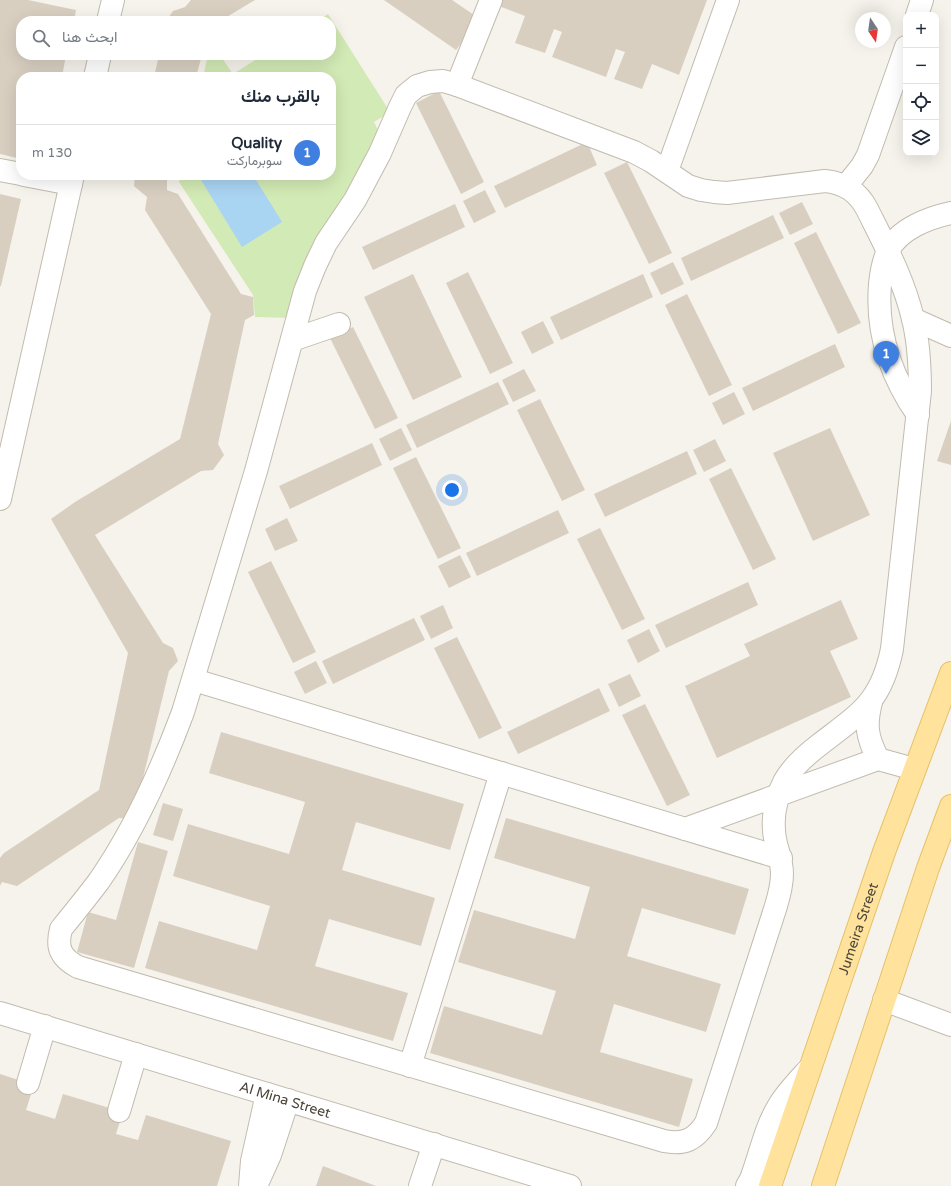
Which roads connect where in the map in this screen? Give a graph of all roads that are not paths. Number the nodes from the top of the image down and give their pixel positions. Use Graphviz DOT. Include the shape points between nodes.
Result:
graph roads {
  1 [pos="113,0"];
  2 [pos="491,0"];
  3 [pos="728,0"];
  4 [pos="922,0"];
  5 [pos="918,12"];
  6 [pos="109,16"];
  7 [pos="906,48"];
  8 [pos="99,60"];
  9 [pos="97,72"];
  10 [pos="458,85"];
  11 [pos="0,170"];
  12 [pos="667,171"];
  13 [pos="16,174"];
  14 [pos="72,180"];
  15 [pos="846,186"];
  16 [pos="951,213"];
  17 [pos="888,251"];
  18 [pos="913,319"];
  19 [pos="339,324"];
  20 [pos="951,336"];
  21 [pos="292,340"];
  22 [pos="918,415"];
  23 [pos="0,499"];
  24 [pos="194,680"];
  25 [pos="949,682"];
  26 [pos="871,702"];
  27 [pos="878,759"];
  28 [pos="914,769"];
  29 [pos="501,773"];
  30 [pos="777,796"];
  31 [pos="951,806"];
  32 [pos="685,829"];
  33 [pos="780,858"];
  34 [pos="884,1000"];
  35 [pos="0,1013"];
  36 [pos="39,1024"];
  37 [pos="951,1025"];
  38 [pos="130,1052"];
  39 [pos="410,1066"];
  40 [pos="810,1069"];
  41 [pos="22,1081"];
  42 [pos="267,1094"];
  43 [pos="288,1100"];
  44 [pos="114,1109"];
  45 [pos="434,1144"];
  46 [pos="250,1186"];
  47 [pos="256,1186"];
  48 [pos="420,1186"];
  49 [pos="570,1186"];
  50 [pos="747,1186"];
  51 [pos="770,1186"];
  52 [pos="822,1186"];
  1 -- 6 [label="street"];
  2 -- 10 [label="street"];
  3 -- 12 [label="street"];
  4 -- 5 [label="street"];
  7 -- 15 [label="street" via="868,155"];
  8 -- 9 [label="street"];
  10 -- 12 [label="street" via="634,152"];
  10 -- 21 [label="street" via="443,81 430,82 417,86 406,95 368,177 314,266"];
  11 -- 13 [label="street"];
  12 -- 15 [label="street" via="688,186 714,192 727,193 825,181"];
  14 -- 23 [label="street"];
  15 -- 17 [label="street" via="862,200"];
  16 -- 17 [label="street" via="917,224 900,236"];
  17 -- 18 [label="street"];
  17 -- 22 [label="street" via="882,272 880,294 882,337 896,378"];
  18 -- 20 [label="street"];
  18 -- 22 [label="street" via="920,367"];
  19 -- 21 [label="street"];
  21 -- 24 [label="street"];
  22 -- 26 [label="street" via="892,649 884,679"];
  24 -- 29 [label="street"];
  24 -- 39 [label="street" via="170,747 138,816 98,881 61,929 59,947 63,956 78,967"];
  25 -- 28 [label="main road, Jumeira Street"];
  26 -- 27 [label="street" via="867,716 867,732"];
  26 -- 30 [label="street" via="796,766"];
  27 -- 28 [label="street"];
  27 -- 30 [label="street"];
  28 -- 40 [label="main road, Jumeira Street"];
  29 -- 32 [label="street"];
  29 -- 39 [label="street"];
  30 -- 32 [label="street"];
  30 -- 33 [label="street" via="773,827"];
  31 -- 34 [label="main road"];
  32 -- 33 [label="street"];
  33 -- 39 [label="street" via="782,874 776,906 706,1123 701,1132 693,1138 684,1142 664,1141"];
  34 -- 37 [label="street"];
  34 -- 52 [label="main road"];
  35 -- 36 [label="street, Al Mina Street"];
  36 -- 38 [label="street, Al Mina Street"];
  36 -- 41 [label="street"];
  38 -- 42 [label="street, Al Mina Street"];
  38 -- 44 [label="street"];
  40 -- 50 [label="street" via="778,1107"];
  40 -- 51 [label="main road, Jumeira Street"];
  42 -- 43 [label="street, Al Mina Street"];
  42 -- 46 [label="street" via="252,1161"];
  43 -- 45 [label="street, Al Mina Street"];
  43 -- 47 [label="street"];
  45 -- 48 [label="street"];
  45 -- 49 [label="street, Al Mina Street"];
}
